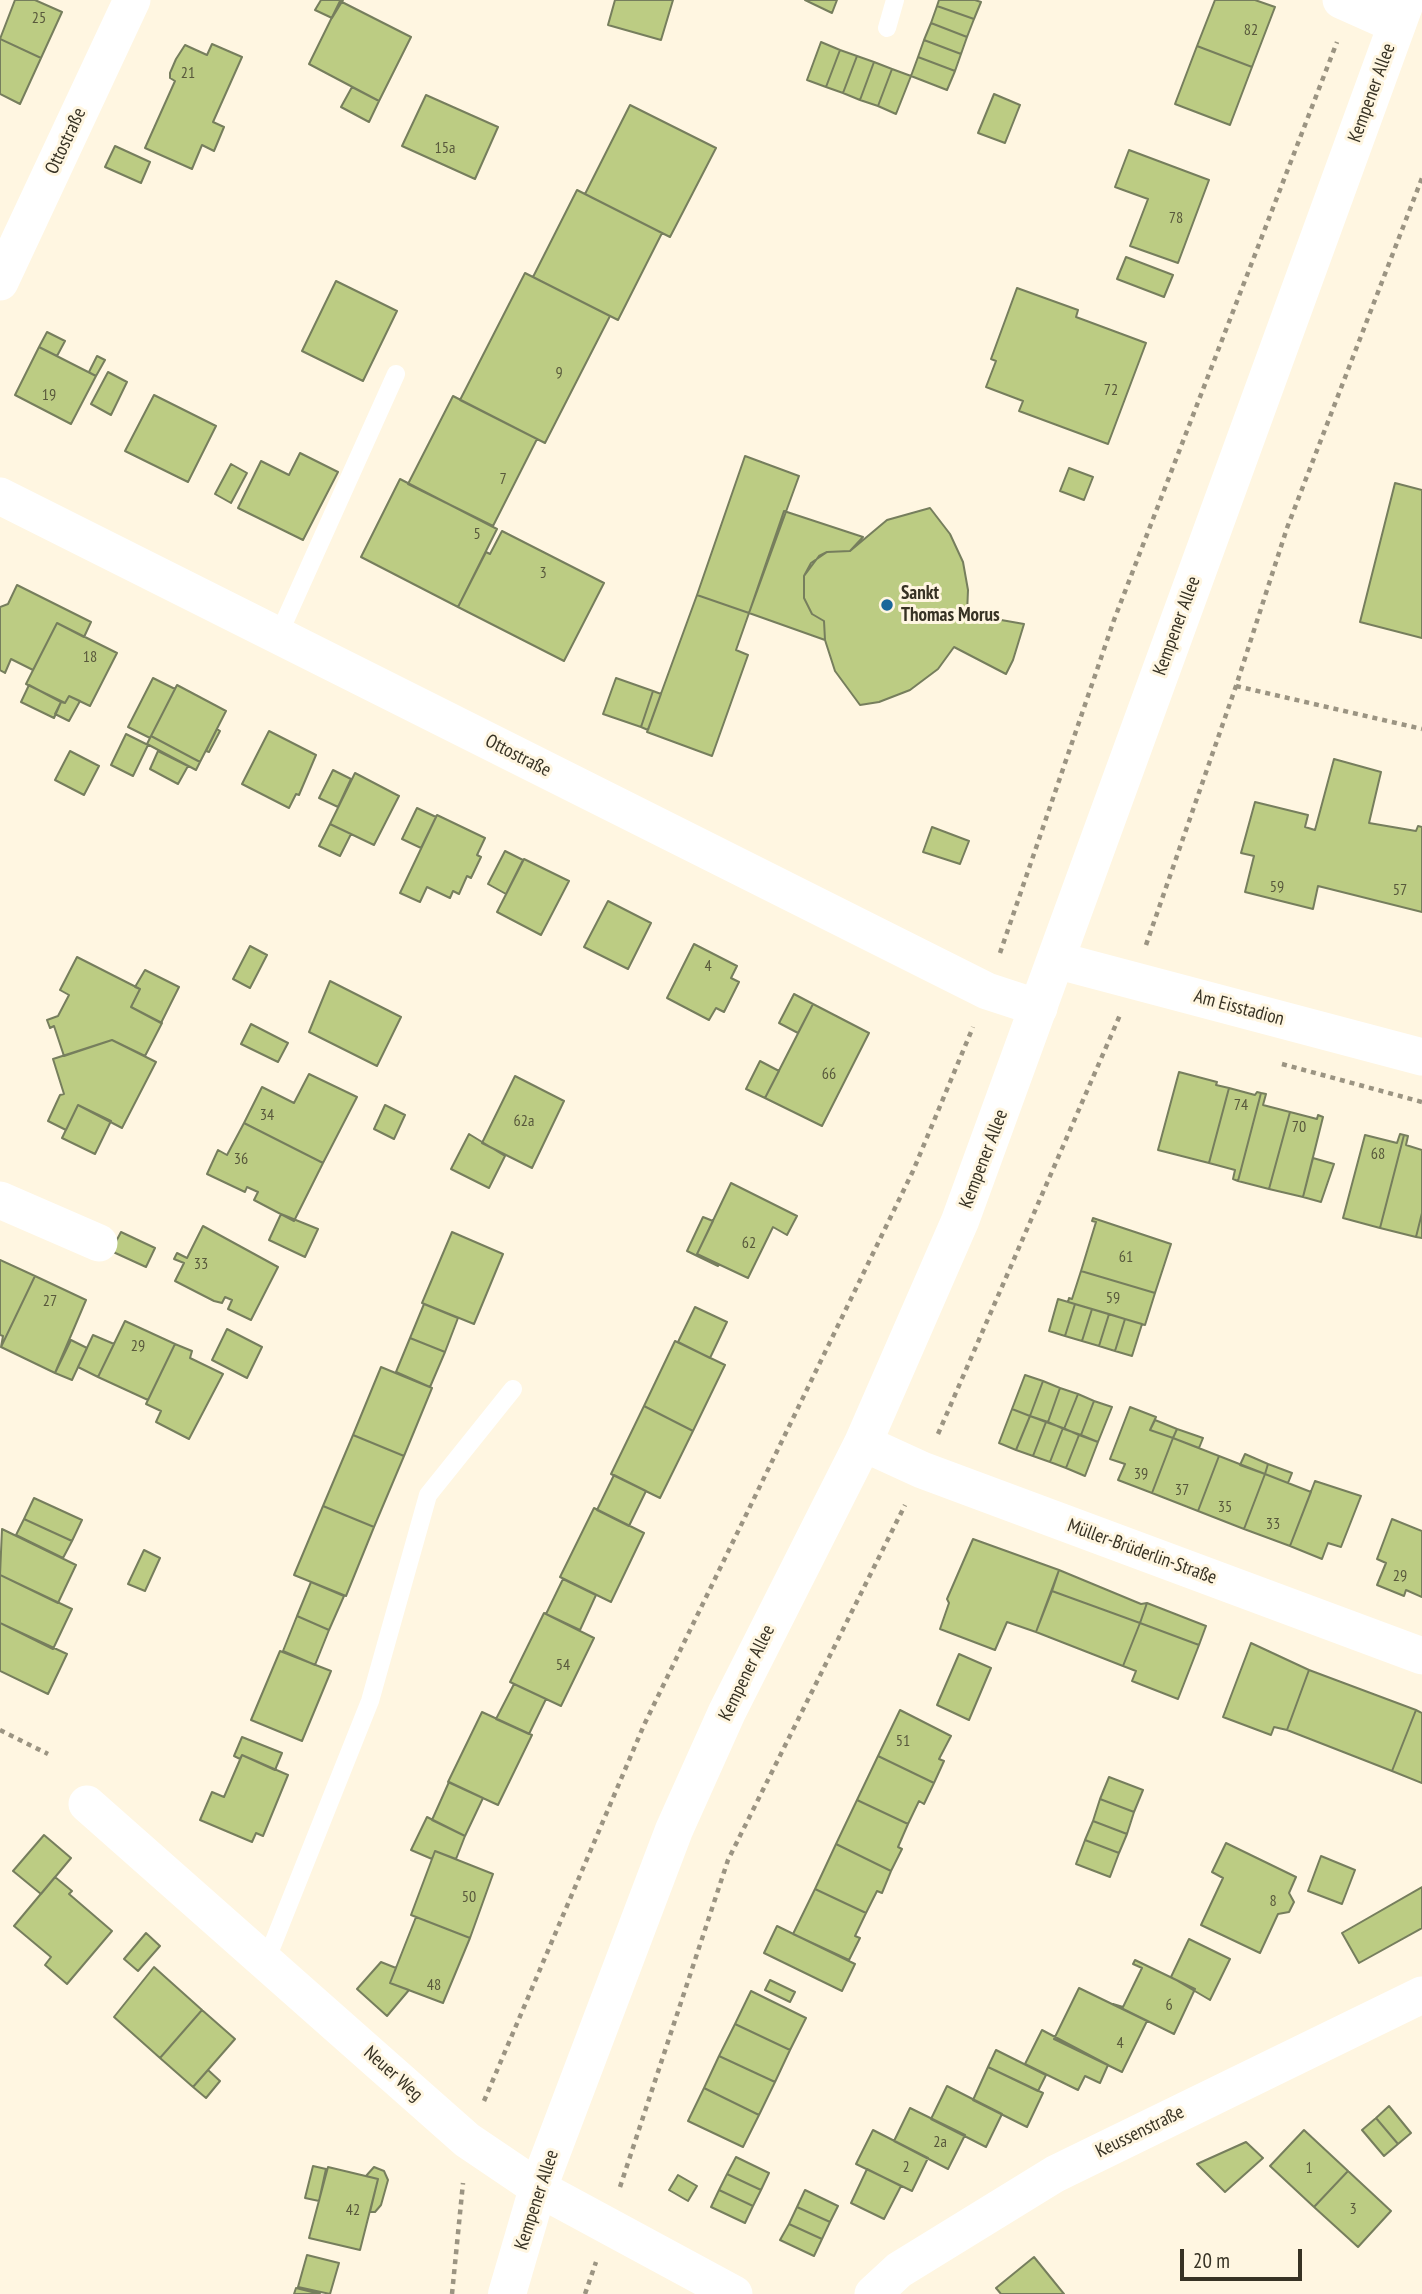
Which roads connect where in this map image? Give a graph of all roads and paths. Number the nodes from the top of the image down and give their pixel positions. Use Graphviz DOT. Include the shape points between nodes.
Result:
graph roads {
  1 [pos="132,0"];
  2 [pos="895,0"];
  3 [pos="1347,2"];
  4 [pos="1401,12"];
  5 [pos="887,28"];
  6 [pos="1422,178"];
  7 [pos="0,282"];
  8 [pos="396,374"];
  9 [pos="0,496"];
  10 [pos="278,636"];
  11 [pos="1236,685"];
  12 [pos="1422,729"];
  13 [pos="1055,960"];
  14 [pos="1134,980"];
  15 [pos="987,992"];
  16 [pos="1039,1008"];
  17 [pos="1422,1057"];
  18 [pos="0,1200"];
  19 [pos="99,1242"];
  20 [pos="513,1390"];
  21 [pos="863,1443"];
  22 [pos="922,1470"];
  23 [pos="1422,1656"];
  24 [pos="0,1730"];
  25 [pos="48,1754"];
  26 [pos="88,1804"];
  27 [pos="266,1961"];
  28 [pos="1422,1995"];
  29 [pos="467,2140"];
  30 [pos="538,2188"];
  31 [pos="608,2224"];
  32 [pos="452,2294"];
  33 [pos="507,2294"];
  34 [pos="585,2294"];
  35 [pos="734,2294"];
  36 [pos="873,2294"];
  1 -- 7 [label="street, Ottostraße"];
  2 -- 5 [label="lane"];
  3 -- 4 [label="street"];
  3 -- 15 [label="path" via="1114,620"];
  4 -- 13 [label="street, Kempener Allee"];
  6 -- 11 [label="path" via="1287,528"];
  8 -- 10 [label="lane"];
  9 -- 10 [label="street, Ottostraße"];
  10 -- 15 [label="street, Ottostraße"];
  11 -- 12 [label="path"];
  11 -- 14 [label="path"];
  13 -- 14 [label="street, Am Eisstadion"];
  13 -- 16 [label="street, Kempener Allee"];
  14 -- 17 [label="street, Am Eisstadion"];
  14 -- 22 [label="path"];
  15 -- 16 [label="street, Ottostraße"];
  15 -- 29 [label="path" via="914,1171 644,1725"];
  16 -- 21 [label="street, Kempener Allee" via="960,1221"];
  18 -- 19 [label="street"];
  20 -- 27 [label="lane" via="428,1495 370,1701"];
  21 -- 22 [label="street, Müller-Brüderlin-Straße"];
  21 -- 30 [label="street, Kempener Allee" via="727,1712 674,1830"];
  22 -- 23 [label="street, Müller-Brüderlin-Straße"];
  22 -- 31 [label="path" via="727,1860"];
  24 -- 25 [label="path"];
  26 -- 27 [label="street, Neuer Weg"];
  27 -- 29 [label="street, Neuer Weg"];
  28 -- 36 [label="street, Keussenstraße" via="1055,2174 899,2270"];
  29 -- 30 [label="street, Neuer Weg"];
  29 -- 32 [label="path"];
  30 -- 31 [label="street, Neuer Weg"];
  30 -- 33 [label="street, Kempener Allee"];
  31 -- 34 [label="path"];
  31 -- 35 [label="street, Neuer Weg"];
}
